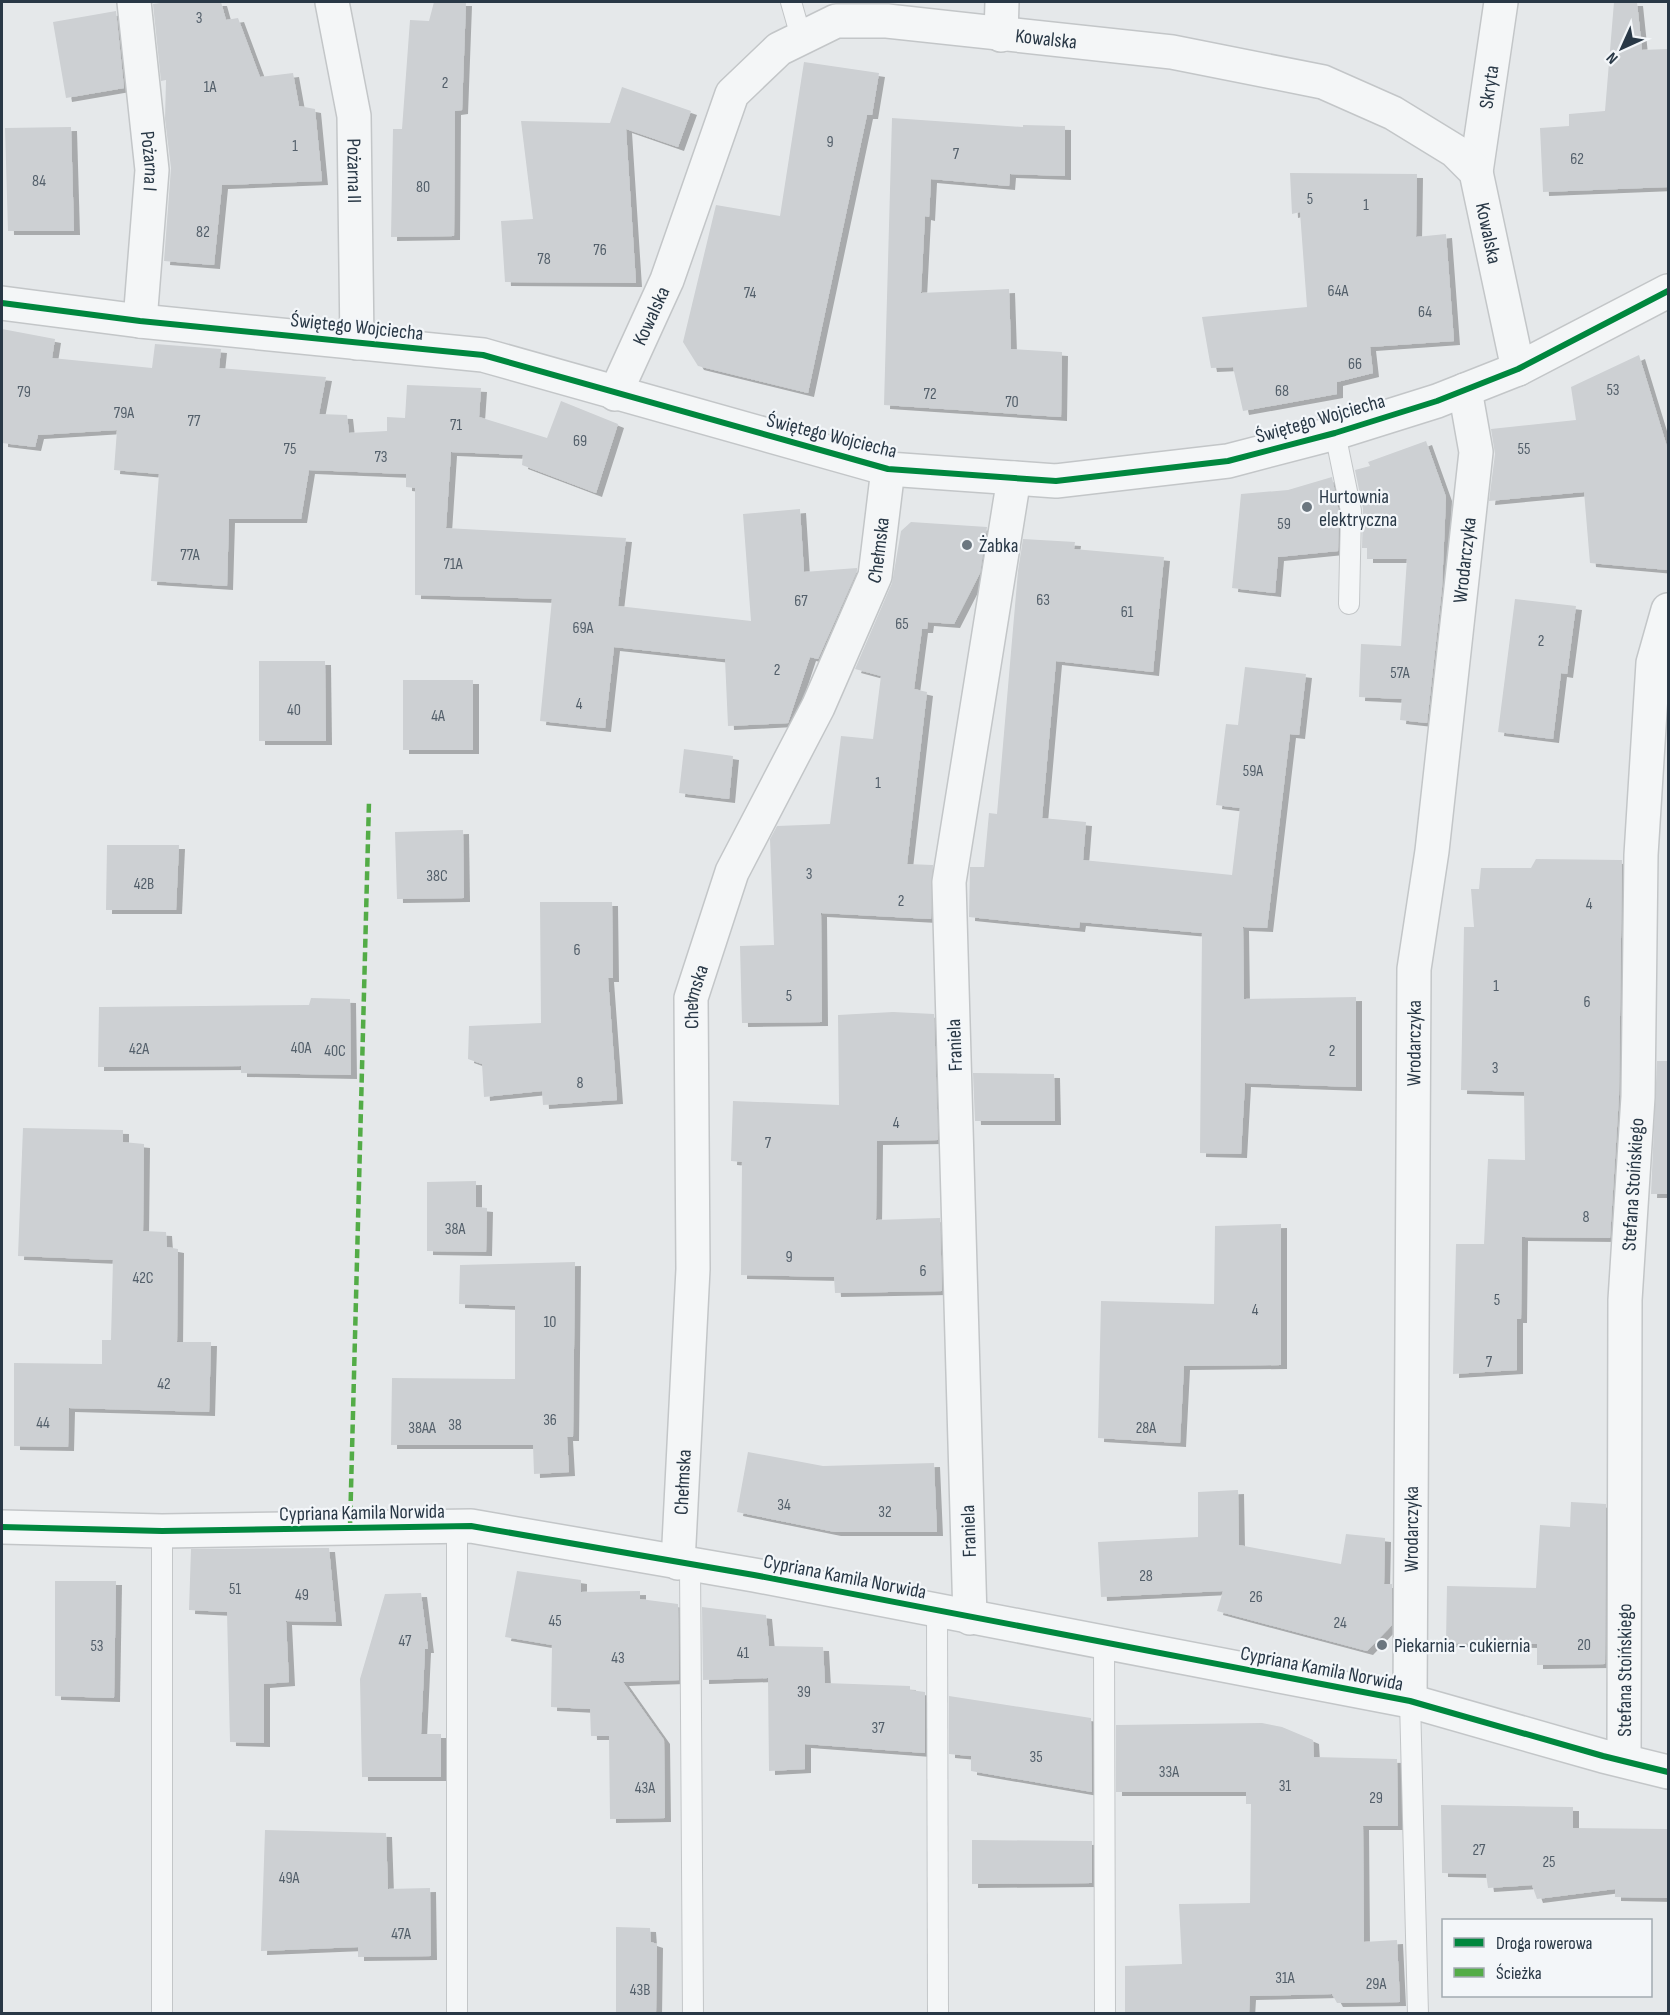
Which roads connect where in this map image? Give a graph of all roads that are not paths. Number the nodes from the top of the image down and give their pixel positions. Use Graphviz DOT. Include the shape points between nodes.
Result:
graph roads {
  1 [pos="134,2"];
  2 [pos="332,2"];
  3 [pos="791,2"];
  4 [pos="1002,2"];
  5 [pos="1501,2"];
  6 [pos="1001,35"];
  7 [pos="801,38"];
  8 [pos="1476,172"];
  9 [pos="1668,291"];
  10 [pos="2,303"];
  11 [pos="140,321"];
  12 [pos="357,343"];
  13 [pos="1518,369"];
  14 [pos="1465,390"];
  15 [pos="615,394"];
  16 [pos="1335,433"];
  17 [pos="888,469"];
  18 [pos="1014,478"];
  19 [pos="1349,604"];
  20 [pos="1668,610"];
  21 [pos="2,1527"];
  22 [pos="457,1527"];
  23 [pos="162,1531"];
  24 [pos="684,1564"];
  25 [pos="937,1611"];
  26 [pos="969,1618"];
  27 [pos="1104,1644"];
  28 [pos="1410,1701"];
  29 [pos="1624,1760"];
  30 [pos="1668,1772"];
  31 [pos="162,2013"];
  32 [pos="457,2013"];
  33 [pos="693,2013"];
  34 [pos="938,2013"];
  35 [pos="1105,2013"];
  36 [pos="1418,2013"];
  1 -- 11 [label="street, Pożarna I" via="152,170"];
  2 -- 12 [label="street, Pożarna II" via="354,116"];
  3 -- 7 [label="lane"];
  4 -- 6 [label="street"];
  5 -- 8 [label="street, Skryta"];
  6 -- 7 [label="street, Kowalska" via="887,21 836,21"];
  6 -- 8 [label="street, Kowalska" via="1172,52 1323,82 1393,113 1455,151"];
  7 -- 15 [label="street, Kowalska" via="778,49 732,94 667,280"];
  8 -- 13 [label="street, Kowalska"];
  9 -- 13 [label="street, Świętego Wojciecha"];
  10 -- 11 [label="street, Świętego Wojciecha"];
  11 -- 12 [label="street, Świętego Wojciecha"];
  12 -- 15 [label="street, Świętego Wojciecha" via="483,355"];
  13 -- 14 [label="street, Świętego Wojciecha"];
  14 -- 16 [label="street, Świętego Wojciecha"];
  14 -- 28 [label="street, Wrodarczyka" via="1476,452 1432,851 1414,969"];
  15 -- 17 [label="street, Świętego Wojciecha"];
  16 -- 18 [label="street, Świętego Wojciecha" via="1228,461 1056,481"];
  16 -- 19 [label="lane" via="1351,511"];
  17 -- 18 [label="street, Świętego Wojciecha"];
  17 -- 24 [label="street, Chełmska" via="874,576 818,707 732,872 691,998 693,1269"];
  18 -- 26 [label="street, Franiela" via="950,882"];
  20 -- 29 [label="street, Stefana Stoińskiego" via="1653,663 1641,855 1638,1097 1625,1300"];
  21 -- 23 [label="street, Cypriana Kamila Norwida"];
  22 -- 23 [label="street, Cypriana Kamila Norwida"];
  22 -- 24 [label="street, Cypriana Kamila Norwida" via="471,1526"];
  22 -- 32 [label="lane"];
  23 -- 31 [label="lane"];
  24 -- 25 [label="street, Cypriana Kamila Norwida"];
  24 -- 33 [label="lane"];
  25 -- 26 [label="street, Cypriana Kamila Norwida"];
  25 -- 34 [label="lane"];
  26 -- 27 [label="street, Cypriana Kamila Norwida"];
  27 -- 28 [label="street, Cypriana Kamila Norwida"];
  27 -- 35 [label="lane"];
  28 -- 29 [label="street, Cypriana Kamila Norwida"];
  28 -- 36 [label="lane"];
  29 -- 30 [label="street, Cypriana Kamila Norwida"];
}
